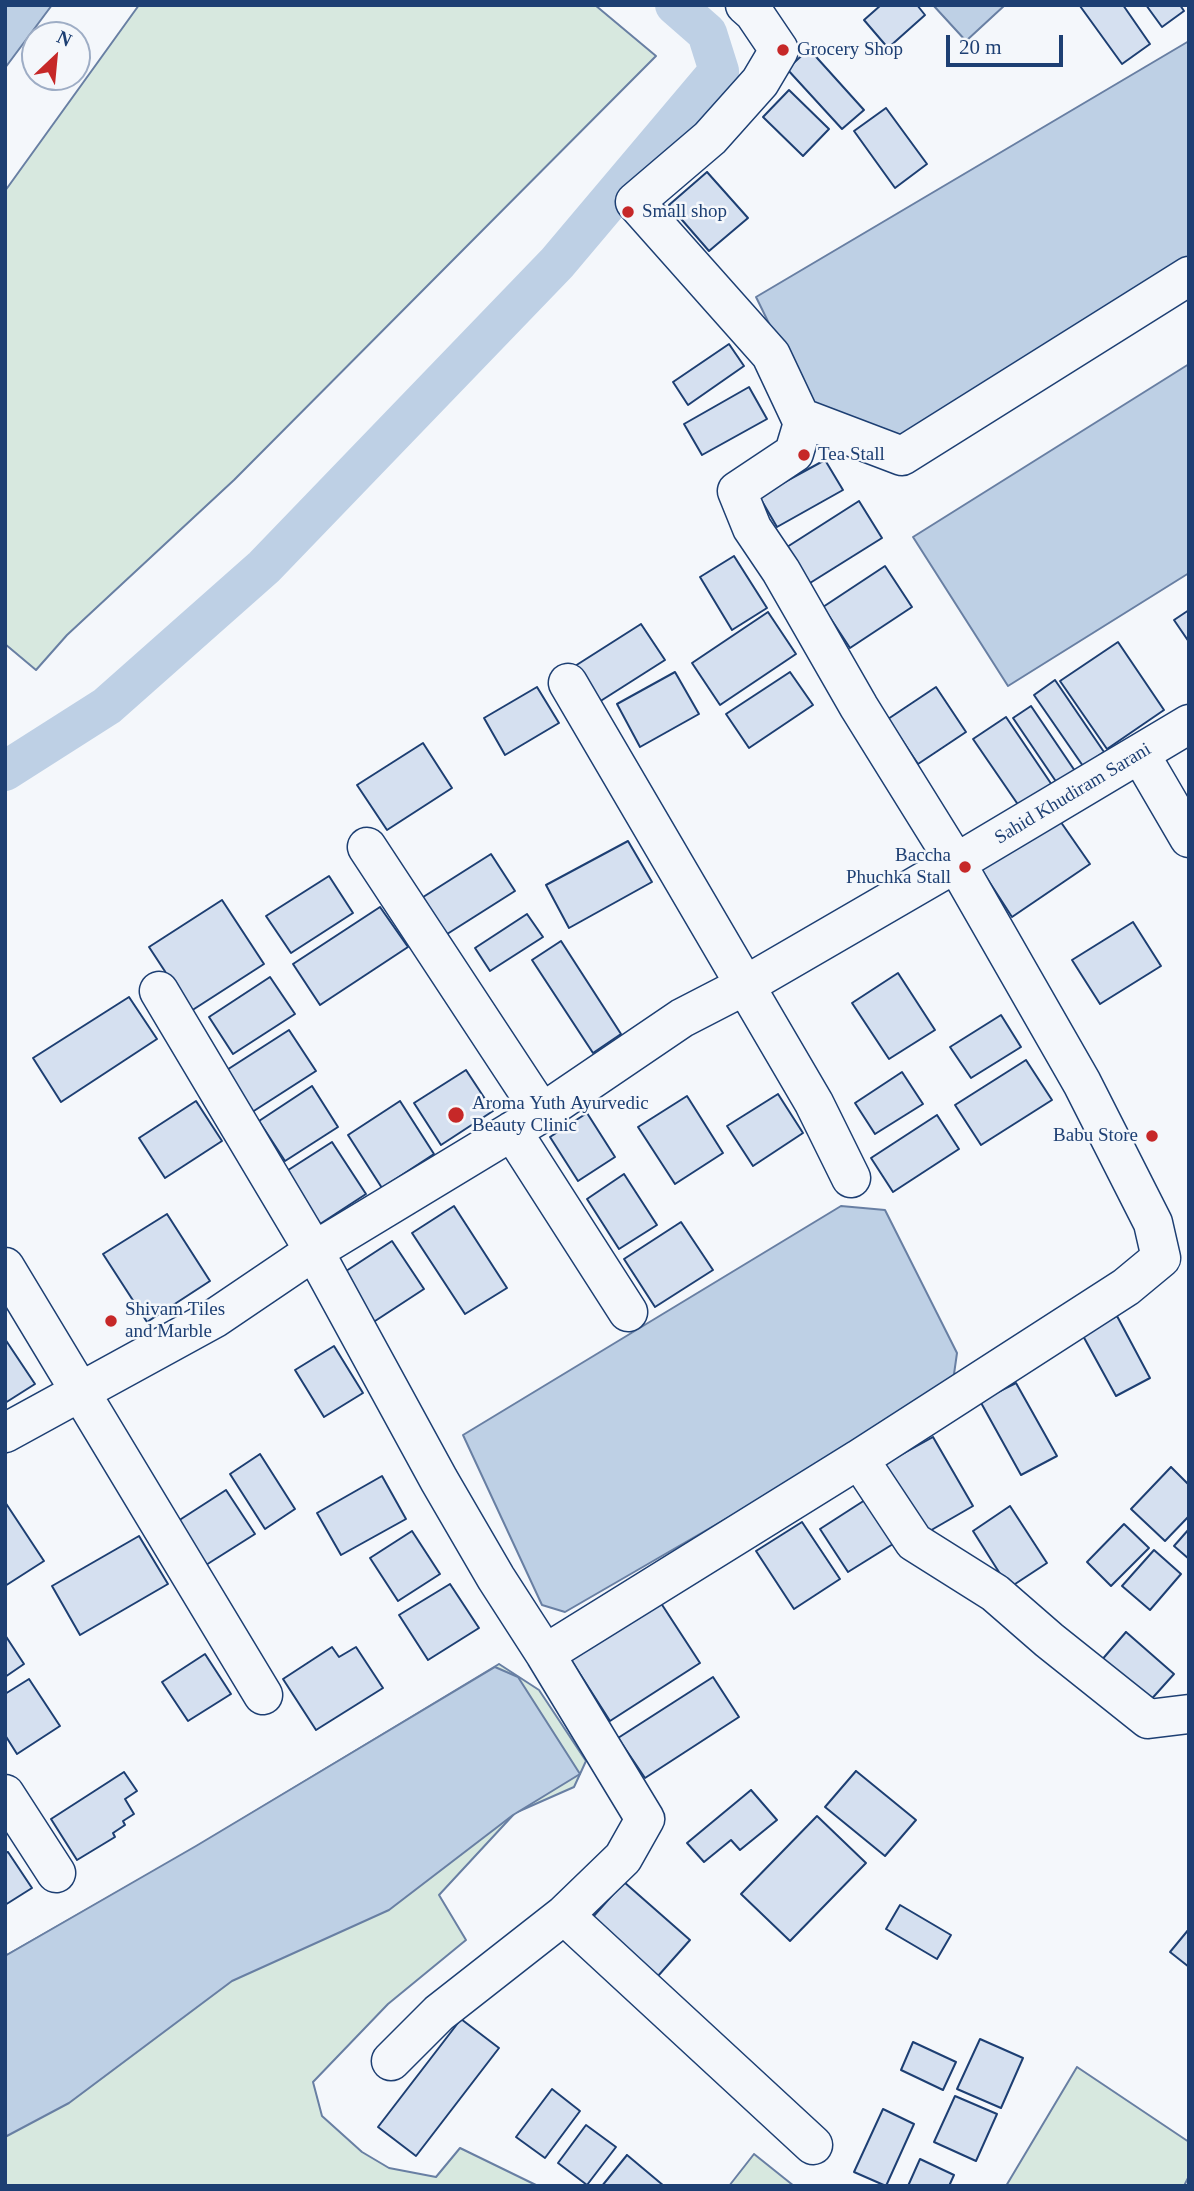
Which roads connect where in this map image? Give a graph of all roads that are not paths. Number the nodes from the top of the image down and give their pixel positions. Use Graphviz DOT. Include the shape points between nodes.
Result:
graph roads {
  1 [pos="754,8"];
  2 [pos="1189,276"];
  3 [pos="802,418"];
  4 [pos="568,683"];
  5 [pos="1189,724"];
  6 [pos="1140,754"];
  7 [pos="1189,838"];
  8 [pos="367,847"];
  9 [pos="957,863"];
  10 [pos="744,986"];
  11 [pos="159,991"];
  12 [pos="527,1122"];
  13 [pos="851,1178"];
  14 [pos="1175,1250"];
  15 [pos="314,1251"];
  16 [pos="5,1267"];
  17 [pos="628,1312"];
  18 [pos="82,1392"];
  19 [pos="5,1433"];
  20 [pos="859,1459"];
  21 [pos="545,1654"];
  22 [pos="263,1695"];
  23 [pos="1189,1714"];
  24 [pos="5,1794"];
  25 [pos="56,1873"];
  26 [pos="564,1915"];
  27 [pos="391,2061"];
  28 [pos="813,2144"];
  1 -- 3 [label="street" via="779,50 760,82 710,138 635,202 771,355"];
  2 -- 3 [label="street" via="902,456"];
  3 -- 9 [label="street" via="794,453 737,491 752,528"];
  4 -- 10 [label="street"];
  5 -- 6 [label="street, Sahid Khudiram Sarani"];
  6 -- 7 [label="street"];
  6 -- 9 [label="street, Sahid Khudiram Sarani"];
  8 -- 12 [label="street"];
  9 -- 10 [label="street, Sahid Khudiram Sarani"];
  9 -- 14 [label="street" via="1082,1083 1153,1223"];
  10 -- 12 [label="street, Sahid Khudiram Sarani" via="682,1018"];
  10 -- 13 [label="street" via="814,1103"];
  11 -- 15 [label="street"];
  12 -- 15 [label="street, Sahid Khudiram Sarani"];
  12 -- 17 [label="street"];
  14 -- 20 [label="street" via="1126,1287"];
  15 -- 18 [label="street, Sahid Khudiram Sarani" via="215,1318"];
  15 -- 21 [label="street" via="452,1502"];
  16 -- 18 [label="street"];
  18 -- 19 [label="street, Sahid Khudiram Sarani"];
  18 -- 22 [label="street"];
  20 -- 21 [label="street"];
  20 -- 23 [label="street" via="914,1542 995,1593 1148,1719"];
  21 -- 26 [label="street" via="645,1819 623,1858"];
  24 -- 25 [label="street"];
  26 -- 27 [label="street" via="439,2013"];
  26 -- 28 [label="street"];
}
